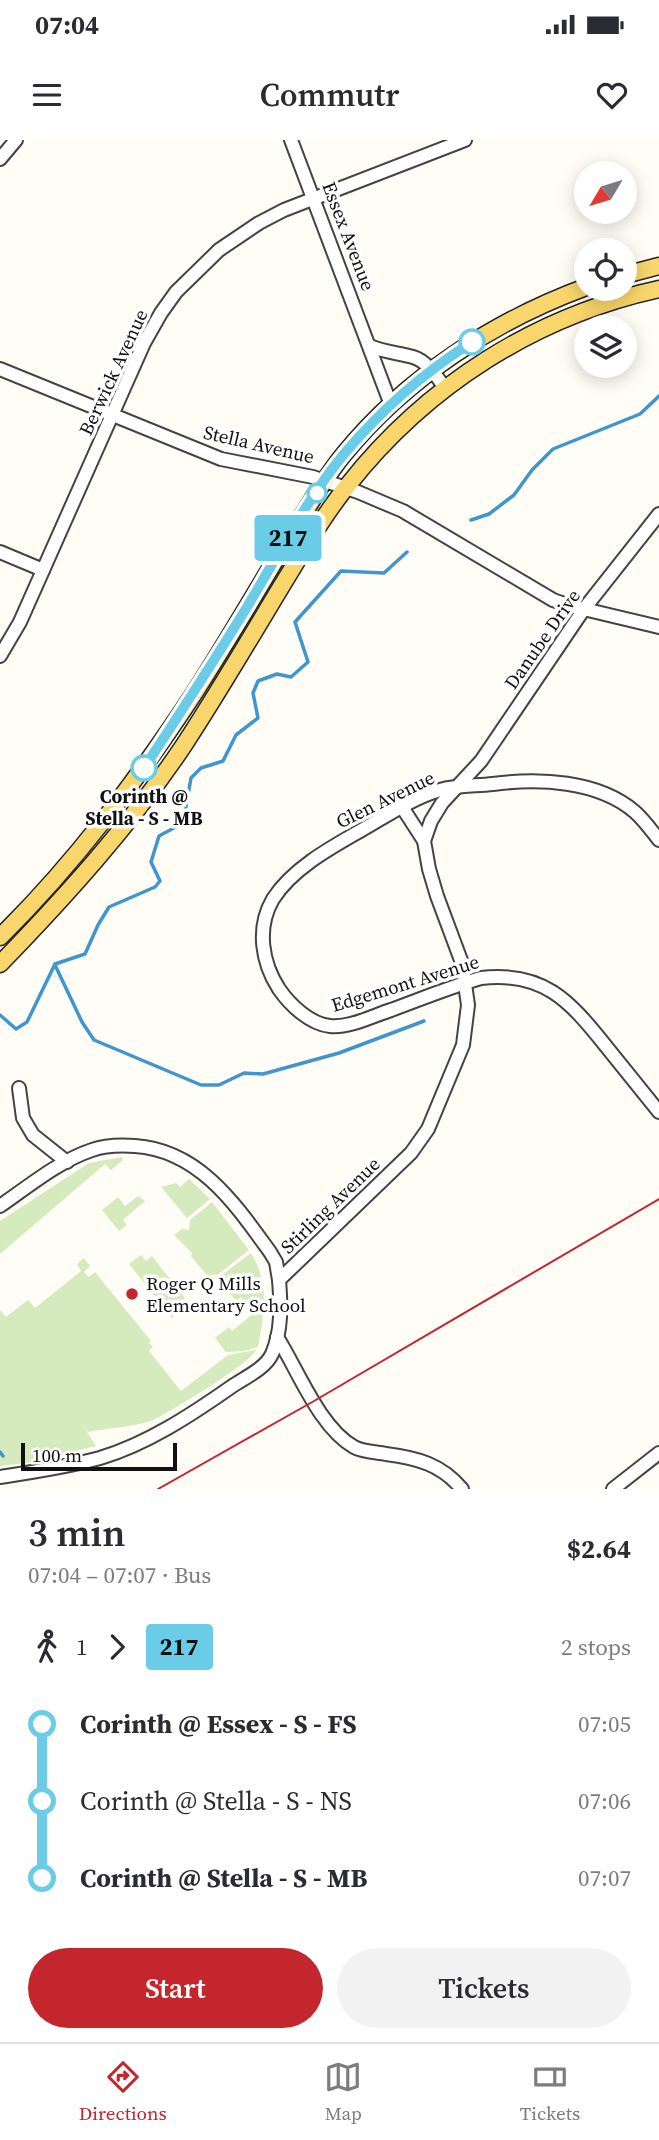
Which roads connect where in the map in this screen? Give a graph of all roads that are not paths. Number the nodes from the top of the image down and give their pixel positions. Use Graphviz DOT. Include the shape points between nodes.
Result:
graph roads {
  1 [pos="16,140"];
  2 [pos="291,140"];
  3 [pos="465,140"];
  4 [pos="0,159"];
  5 [pos="313,198"];
  6 [pos="659,267"];
  7 [pos="637,272"];
  8 [pos="659,289"];
  9 [pos="574,292"];
  10 [pos="370,346"];
  11 [pos="0,369"];
  12 [pos="432,371"];
  13 [pos="445,388"];
  14 [pos="391,405"];
  15 [pos="112,416"];
  16 [pos="325,480"];
  17 [pos="346,487"];
  18 [pos="659,514"];
  19 [pos="0,552"];
  20 [pos="43,570"];
  21 [pos="584,609"];
  22 [pos="659,627"];
  23 [pos="0,656"];
  24 [pos="458,787"];
  25 [pos="402,807"];
  26 [pos="659,840"];
  27 [pos="424,841"];
  28 [pos="0,937"];
  29 [pos="264,958"];
  30 [pos="0,964"];
  31 [pos="466,982"];
  32 [pos="19,1088"];
  33 [pos="659,1112"];
  34 [pos="67,1162"];
  35 [pos="0,1206"];
  36 [pos="279,1280"];
  37 [pos="277,1337"];
  38 [pos="659,1453"];
  39 [pos="0,1477"];
  40 [pos="462,1489"];
  41 [pos="613,1489"];
  1 -- 4 [label="street"];
  2 -- 5 [label="street, Essex Avenue"];
  3 -- 5 [label="street, Berwick Avenue"];
  5 -- 10 [label="street, Essex Avenue"];
  5 -- 15 [label="street, Berwick Avenue" via="237,236 183,284 144,343"];
  6 -- 7 [label="main road"];
  8 -- 13 [label="main road" via="603,304 530,333"];
  9 -- 12 [label="main road" via="510,320"];
  10 -- 12 [label="street" via="416,358"];
  10 -- 14 [label="street, Essex Avenue"];
  11 -- 15 [label="street, Stella Avenue"];
  12 -- 13 [label="street"];
  12 -- 14 [label="main road"];
  13 -- 17 [label="main road" via="407,420"];
  14 -- 16 [label="main road"];
  15 -- 16 [label="street, Stella Avenue" via="221,459"];
  15 -- 20 [label="street, Berwick Avenue"];
  16 -- 17 [label="street, Stella Avenue"];
  16 -- 28 [label="main road" via="196,691 132,785 99,829"];
  17 -- 21 [label="street, Stella Avenue" via="403,511 553,600"];
  17 -- 30 [label="main road" via="152,791"];
  18 -- 21 [label="street, Danube Drive"];
  19 -- 20 [label="street"];
  20 -- 23 [label="street, Berwick Avenue"];
  21 -- 22 [label="street, Stella Avenue"];
  21 -- 24 [label="street, Danube Drive" via="481,761"];
  24 -- 25 [label="street, Glen Avenue" via="439,790"];
  24 -- 26 [label="street, Glen Avenue" via="531,780 574,785 633,810"];
  24 -- 27 [label="street" via="442,803"];
  25 -- 27 [label="street, Stirling Avenue"];
  25 -- 29 [label="street, Glen Avenue" via="341,842 285,883 272,901 264,925"];
  27 -- 31 [label="street, Stirling Avenue"];
  29 -- 31 [label="street, Edgemont Avenue" via="271,976 294,1006 329,1026 358,1022"];
  31 -- 33 [label="street, Edgemont Avenue" via="520,977 561,995"];
  31 -- 36 [label="street, Stirling Avenue" via="468,1022 463,1045 428,1129 411,1153"];
  32 -- 34 [label="street" via="23,1118 33,1135"];
  34 -- 35 [label="street"];
  34 -- 36 [label="street" via="93,1149 120,1145 155,1149 186,1160 212,1179 257,1235 276,1262"];
  36 -- 37 [label="street, Stirling Avenue"];
  37 -- 39 [label="street, Stirling Avenue" via="271,1356 259,1368 199,1409 129,1447 80,1462"];
  37 -- 40 [label="street" via="317,1407 339,1435 355,1447 432,1464"];
  38 -- 41 [label="street"];
}
